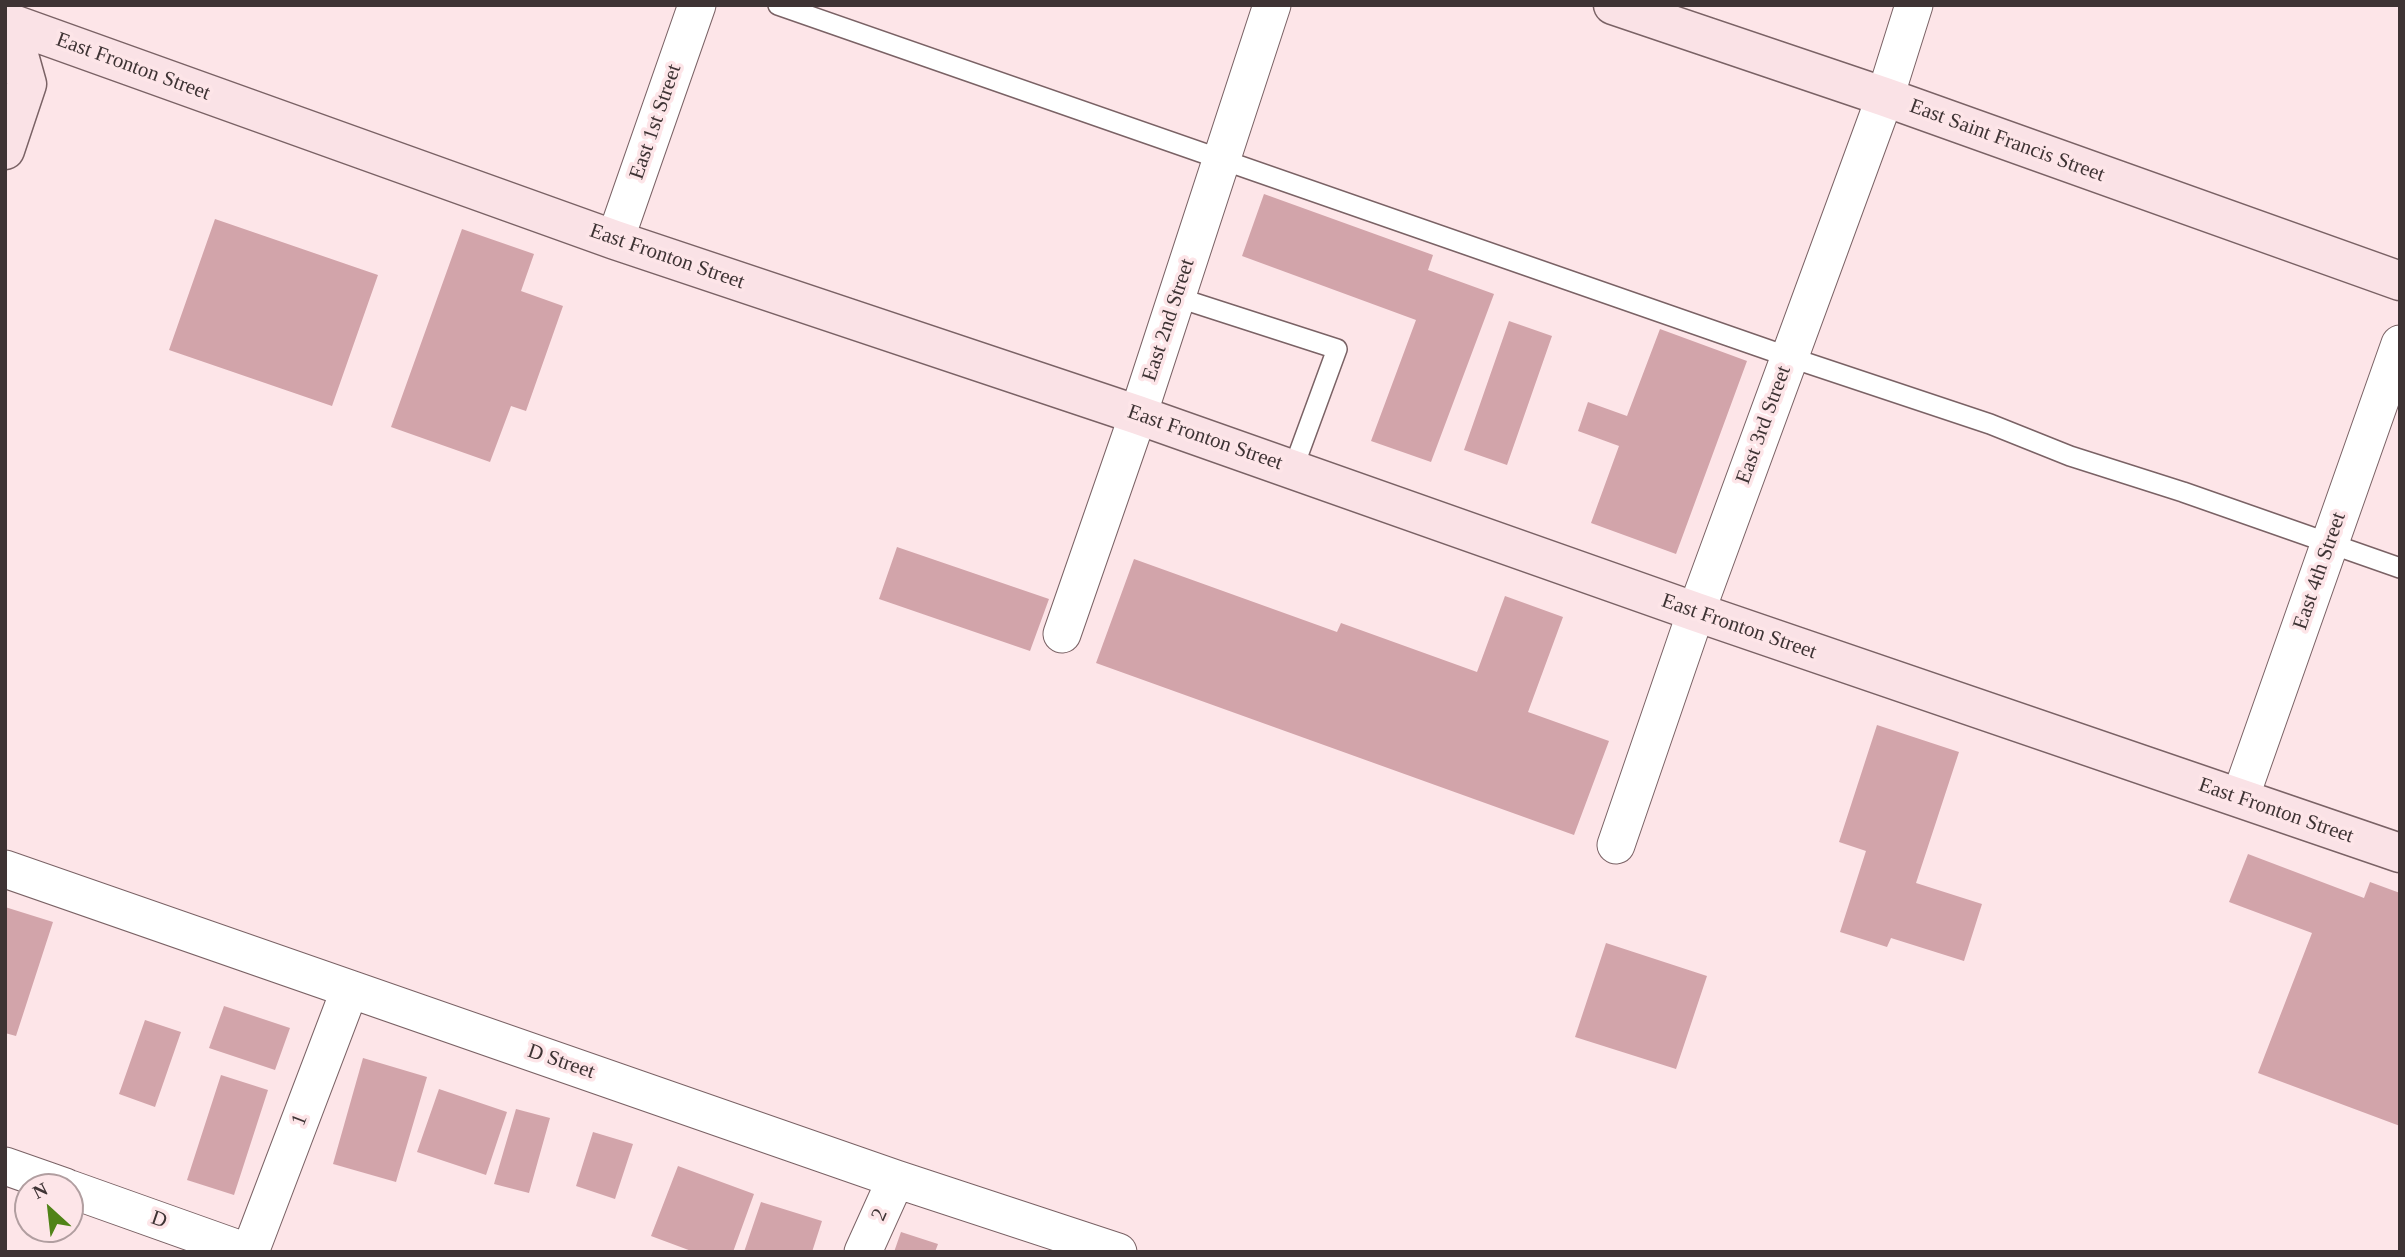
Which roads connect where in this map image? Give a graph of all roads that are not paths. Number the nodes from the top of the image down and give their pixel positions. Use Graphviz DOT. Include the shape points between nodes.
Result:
graph roads {
  1 [pos="697,5"];
  2 [pos="778,5"];
  3 [pos="1272,5"];
  4 [pos="1613,5"];
  5 [pos="1914,5"];
  6 [pos="9,19"];
  7 [pos="1885,97"];
  8 [pos="5,150"];
  9 [pos="1221,159"];
  10 [pos="615,240"];
  11 [pos="2400,281"];
  12 [pos="1176,297"];
  13 [pos="2400,344"];
  14 [pos="1789,357"];
  15 [pos="1138,415"];
  16 [pos="1293,469"];
  17 [pos="2330,544"];
  18 [pos="2400,568"];
  19 [pos="1696,612"];
  20 [pos="1062,634"];
  21 [pos="2240,799"];
  22 [pos="1616,845"];
  23 [pos="2400,853"];
  24 [pos="5,869"];
  25 [pos="350,989"];
  26 [pos="5,1166"];
  27 [pos="25,1173"];
  28 [pos="896,1179"];
  29 [pos="84,1194"];
  30 [pos="249,1252"];
  31 [pos="863,1252"];
  32 [pos="1118,1252"];
  1 -- 10 [label="street, East 1st Street"];
  2 -- 9 [label="lane"];
  3 -- 9 [label="street, East 2nd Street"];
  4 -- 7 [label="main road, East Saint Francis Street"];
  5 -- 7 [label="street, East 3rd Street"];
  6 -- 8 [label="main road" via="27,83"];
  6 -- 10 [label="main road, East Fronton Street"];
  7 -- 11 [label="main road, East Saint Francis Street"];
  7 -- 14 [label="street, East 3rd Street"];
  9 -- 12 [label="street, East 2nd Street"];
  9 -- 14 [label="lane"];
  10 -- 15 [label="main road, East Fronton Street"];
  12 -- 15 [label="street, East 2nd Street"];
  12 -- 16 [label="lane" via="1337,349"];
  13 -- 17 [label="street, East 4th Street"];
  14 -- 17 [label="lane"];
  14 -- 19 [label="street, East 3rd Street"];
  15 -- 16 [label="main road, East Fronton Street"];
  15 -- 20 [label="street, East 2nd Street"];
  16 -- 19 [label="main road, East Fronton Street"];
  17 -- 18 [label="lane"];
  17 -- 21 [label="street, East 4th Street"];
  19 -- 21 [label="main road, East Fronton Street"];
  19 -- 22 [label="street, East 3rd Street"];
  21 -- 23 [label="main road, East Fronton Street"];
  24 -- 25 [label="street, D Street"];
  25 -- 28 [label="street, D Street"];
  25 -- 30 [label="street, 1"];
  26 -- 27 [label="street"];
  28 -- 31 [label="street, 2"];
  28 -- 32 [label="street, D Street"];
  29 -- 30 [label="street, D"];
}
